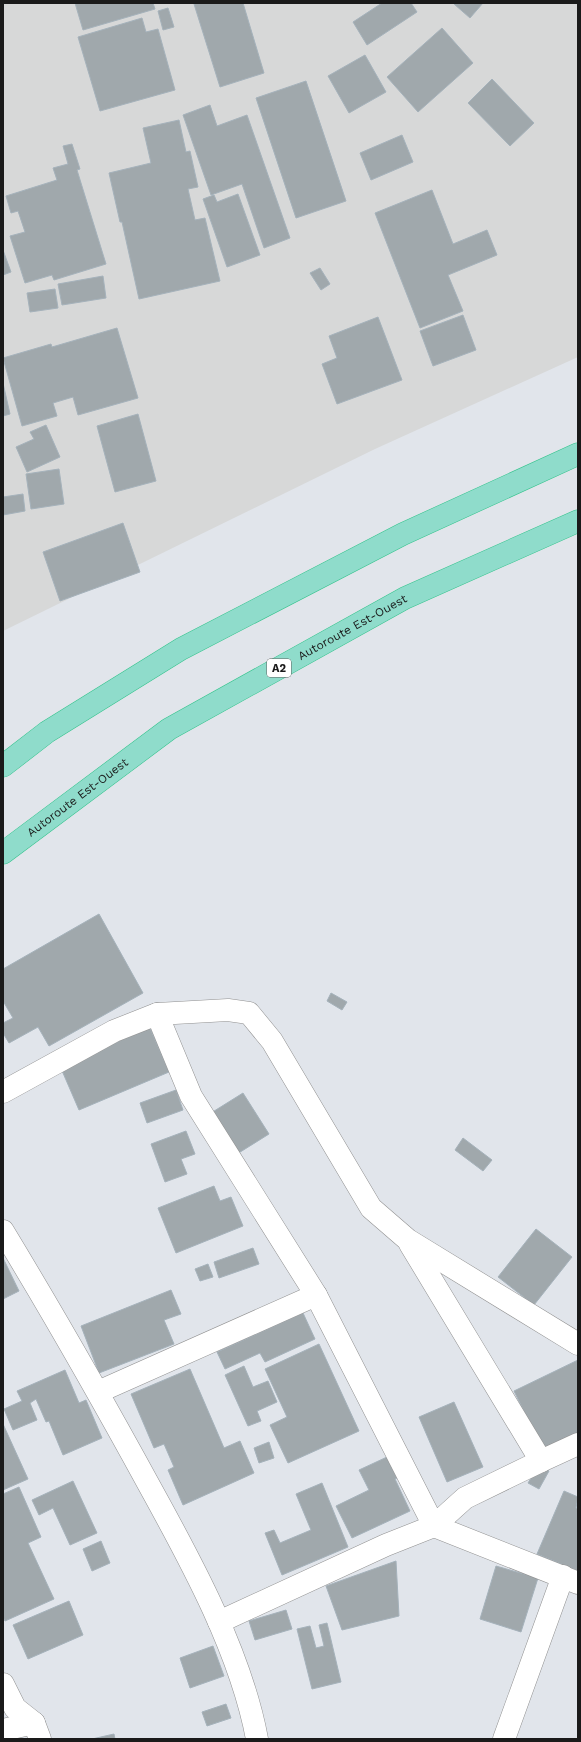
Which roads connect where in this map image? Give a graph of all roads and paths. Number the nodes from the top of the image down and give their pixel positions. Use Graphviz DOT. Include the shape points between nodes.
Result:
graph roads {
  1 [pos="578,454"];
  2 [pos="578,521"];
  3 [pos="3,766"];
  4 [pos="3,853"];
  5 [pos="157,1014"];
  6 [pos="3,1092"];
  7 [pos="3,1231"];
  8 [pos="408,1240"];
  9 [pos="316,1296"];
  10 [pos="578,1344"];
  11 [pos="98,1392"];
  12 [pos="578,1444"];
  13 [pos="541,1460"];
  14 [pos="434,1526"];
  15 [pos="570,1579"];
  16 [pos="219,1622"];
  17 [pos="3,1684"];
  18 [pos="3,1730"];
  19 [pos="37,1731"];
  20 [pos="257,1739"];
  21 [pos="504,1739"];
  1 -- 3 [label="highway" via="403,534 181,649 47,732"];
  2 -- 4 [label="highway, Autoroute Est-Ouest / A2" via="405,598 170,729"];
  5 -- 6 [label="street" via="114,1031"];
  5 -- 8 [label="street" via="228,1010 249,1013 272,1041 371,1208"];
  5 -- 9 [label="street" via="191,1096"];
  7 -- 11 [label="street"];
  8 -- 10 [label="street"];
  8 -- 13 [label="street"];
  9 -- 11 [label="street"];
  9 -- 14 [label="street"];
  11 -- 16 [label="street" via="172,1527"];
  12 -- 13 [label="street"];
  13 -- 14 [label="street" via="465,1498"];
  14 -- 15 [label="street"];
  14 -- 16 [label="street" via="386,1545"];
  15 -- 21 [label="street"];
  16 -- 20 [label="street" via="243,1683"];
  17 -- 19 [label="street" via="15,1708"];
  18 -- 19 [label="street"];
}
